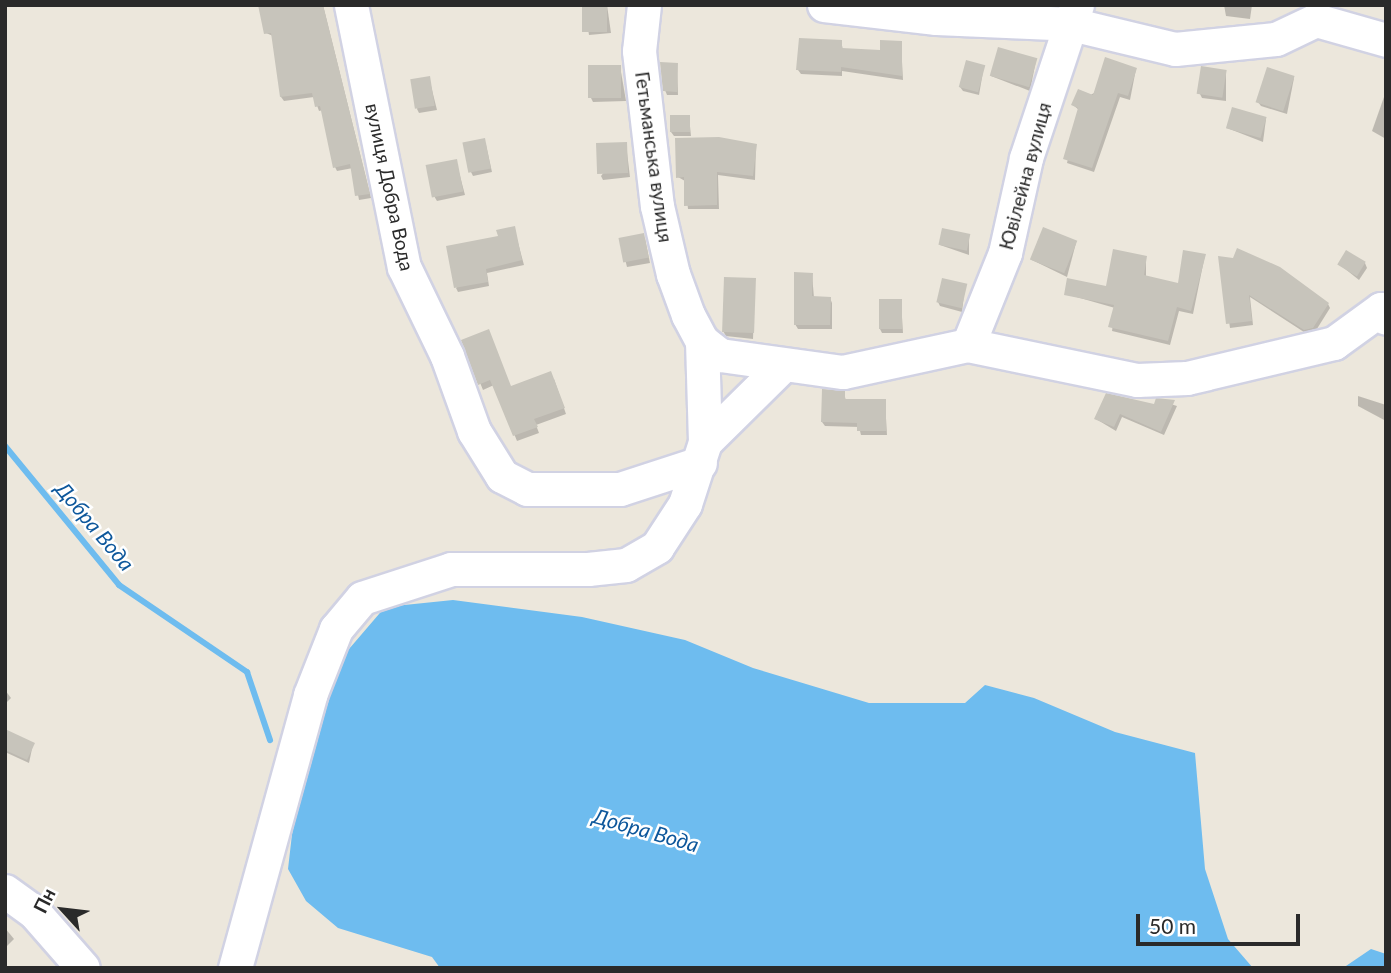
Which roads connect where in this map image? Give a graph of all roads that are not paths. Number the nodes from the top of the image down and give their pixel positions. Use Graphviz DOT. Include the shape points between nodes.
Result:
graph roads {
  1 [pos="351,5"];
  2 [pos="644,5"];
  3 [pos="824,5"];
  4 [pos="1074,14"];
  5 [pos="1386,40"];
  6 [pos="1384,308"];
  7 [pos="702,341"];
  8 [pos="968,345"];
  9 [pos="783,365"];
  10 [pos="702,453"];
  11 [pos="5,891"];
  12 [pos="234,966"];
  13 [pos="83,968"];
  1 -- 10 [label="street, вулиця Добра Вода" via="404,267 447,356 474,431 502,475 527,489 620,489"];
  2 -- 7 [label="street, Гетьманська вулиця" via="639,51 657,206 673,274"];
  3 -- 4 [label="street" via="936,18"];
  4 -- 5 [label="street" via="1175,49 1276,39 1316,20"];
  4 -- 8 [label="street, Ювілейна вулиця" via="1026,158 1005,253"];
  6 -- 8 [label="street" via="1334,343 1186,378 1137,380"];
  7 -- 9 [label="street" via="720,355"];
  7 -- 10 [label="street"];
  8 -- 9 [label="street" via="843,372"];
  9 -- 10 [label="street"];
  10 -- 12 [label="street" via="685,504 657,547 626,565 451,569 362,598 336,629 310,695"];
  11 -- 13 [label="street" via="34,912"];
}
